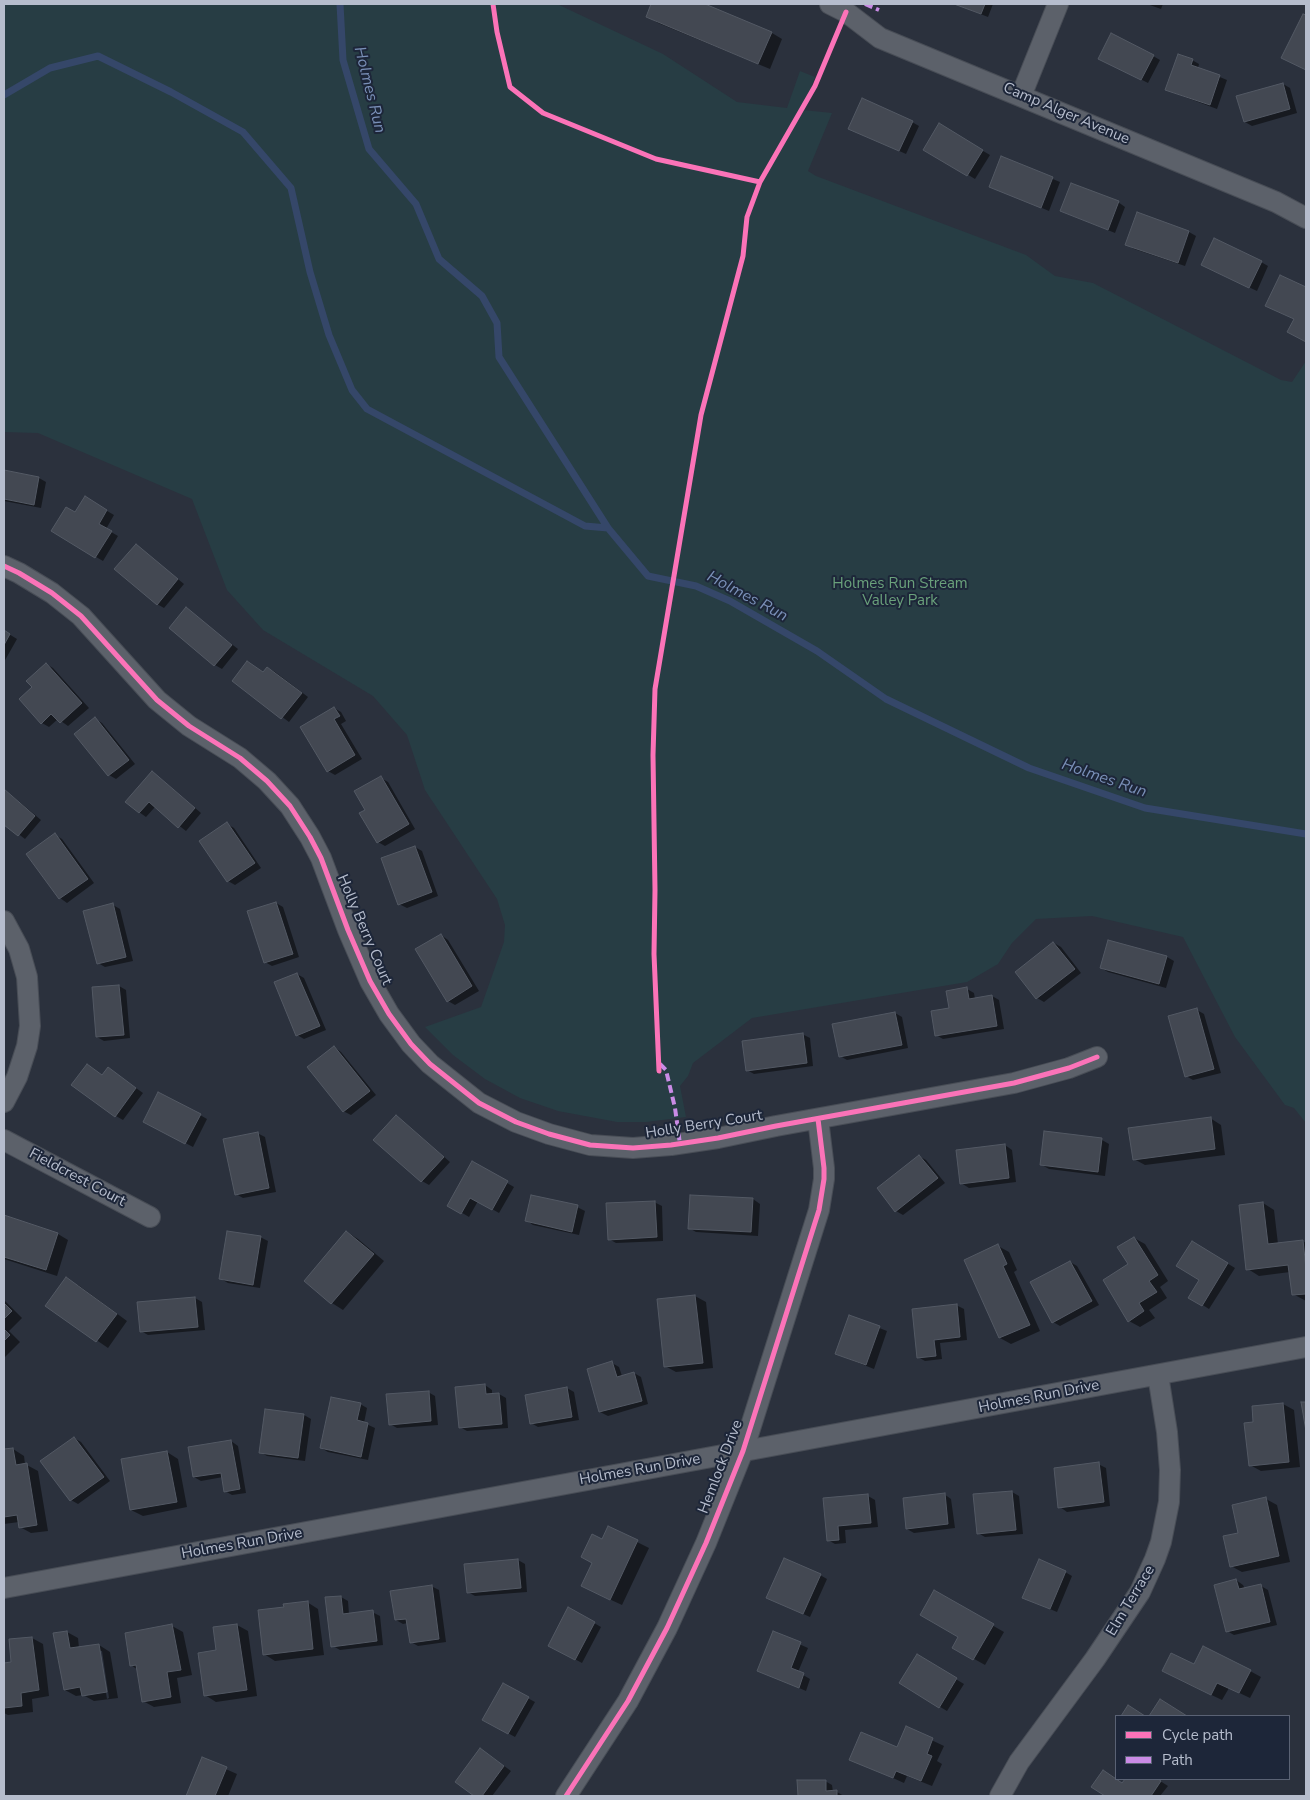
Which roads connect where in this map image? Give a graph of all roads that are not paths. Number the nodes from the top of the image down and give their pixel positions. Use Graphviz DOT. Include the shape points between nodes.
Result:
graph roads {
  1 [pos="830,4"];
  2 [pos="1058,4"];
  3 [pos="1020,96"];
  4 [pos="1305,214"];
  5 [pos="4,566"];
  6 [pos="4,921"];
  7 [pos="1097,1057"];
  8 [pos="4,1102"];
  9 [pos="818,1119"];
  10 [pos="4,1140"];
  11 [pos="150,1217"];
  12 [pos="1306,1347"];
  13 [pos="1158,1375"];
  14 [pos="743,1451"];
  15 [pos="4,1588"];
  16 [pos="566,1796"];
  17 [pos="1000,1796"];
  1 -- 3 [label="street, Camp Alger Avenue" via="880,38"];
  2 -- 3 [label="street"];
  3 -- 4 [label="street, Camp Alger Avenue"];
  5 -- 9 [label="street, Holly Berry Court" via="52,594 80,616 158,700 189,726 240,758 284,800 321,858 370,981 389,1014 430,1064 479,1103 549,1134 590,1144 633,1148 708,1140"];
  6 -- 8 [label="street" via="19,949 27,977 30,1026 27,1046"];
  7 -- 9 [label="street, Holly Berry Court" via="1014,1084"];
  9 -- 14 [label="street, Hemlock Drive" via="824,1174 819,1210"];
  10 -- 11 [label="street, Fieldcrest Court"];
  12 -- 13 [label="street, Holmes Run Drive"];
  13 -- 14 [label="street, Holmes Run Drive"];
  13 -- 17 [label="street, Elm Terrace" via="1170,1470 1162,1542 1156,1559 1140,1592 1019,1762"];
  14 -- 15 [label="street, Holmes Run Drive"];
  14 -- 16 [label="street, Hemlock Drive" via="667,1628 628,1701"];
}
